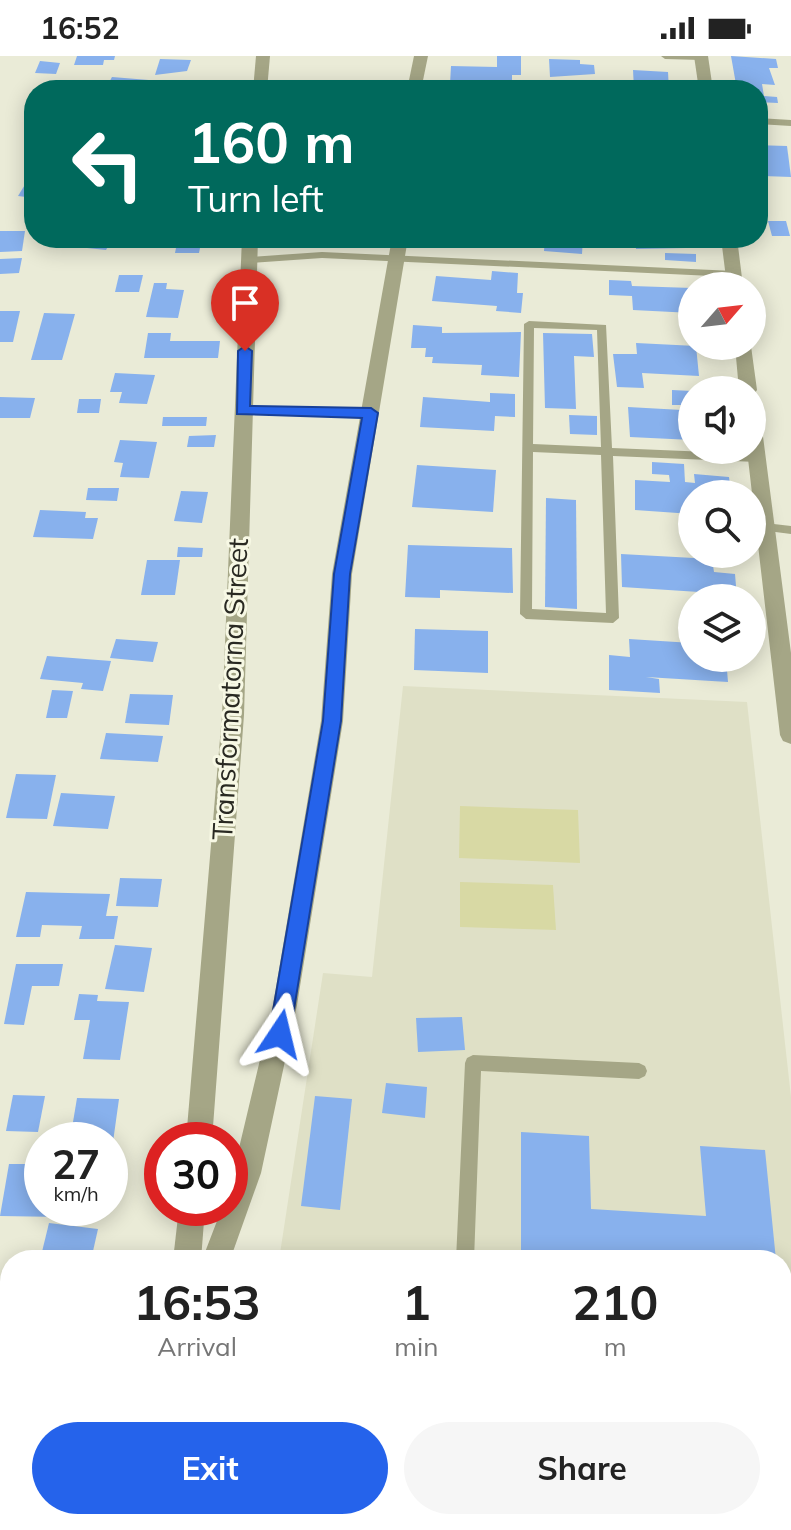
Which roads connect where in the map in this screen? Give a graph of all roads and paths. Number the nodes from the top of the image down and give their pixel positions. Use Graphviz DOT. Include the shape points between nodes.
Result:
graph roads {
  1 [pos="263,56"];
  2 [pos="421,56"];
  3 [pos="665,56"];
  4 [pos="701,56"];
  5 [pos="261,80"];
  6 [pos="416,80"];
  7 [pos="705,80"];
  8 [pos="768,122"];
  9 [pos="791,123"];
  10 [pos="250,248"];
  11 [pos="400,248"];
  12 [pos="730,248"];
  13 [pos="249,260"];
  14 [pos="734,272"];
  15 [pos="678,275"];
  16 [pos="243,411"];
  17 [pos="371,413"];
  18 [pos="528,448"];
  19 [pos="607,451"];
  20 [pos="678,454"];
  21 [pos="766,527"];
  22 [pos="791,530"];
  23 [pos="766,535"];
  24 [pos="791,735"];
  25 [pos="639,1071"];
  26 [pos="200,1122"];
  27 [pos="190,1226"];
  28 [pos="188,1250"];
  29 [pos="220,1250"];
  30 [pos="465,1250"];
  1 -- 5 [label="street"];
  2 -- 6 [label="street"];
  3 -- 4 [label="lane"];
  4 -- 7 [label="street"];
  8 -- 9 [label="lane"];
  10 -- 13 [label="street, Transformatorna Street"];
  11 -- 13 [label="lane"];
  11 -- 15 [label="lane"];
  11 -- 17 [label="street"];
  12 -- 14 [label="street"];
  13 -- 16 [label="street, Transformatorna Street"];
  16 -- 17 [label="lane"];
  16 -- 26 [label="street, Transformatorna Street" via="233,715"];
  17 -- 29 [label="street" via="342,574 332,721 285,1005 248,1173"];
  18 -- 19 [label="lane"];
  18 -- 19 [label="lane" via="529,324 587,326 602,327"];
  18 -- 19 [label="lane" via="526,614 613,618"];
  19 -- 20 [label="lane"];
  21 -- 22 [label="lane"];
  23 -- 24 [label="street"];
  25 -- 30 [label="lane" via="473,1063"];
  27 -- 28 [label="street"];
}
